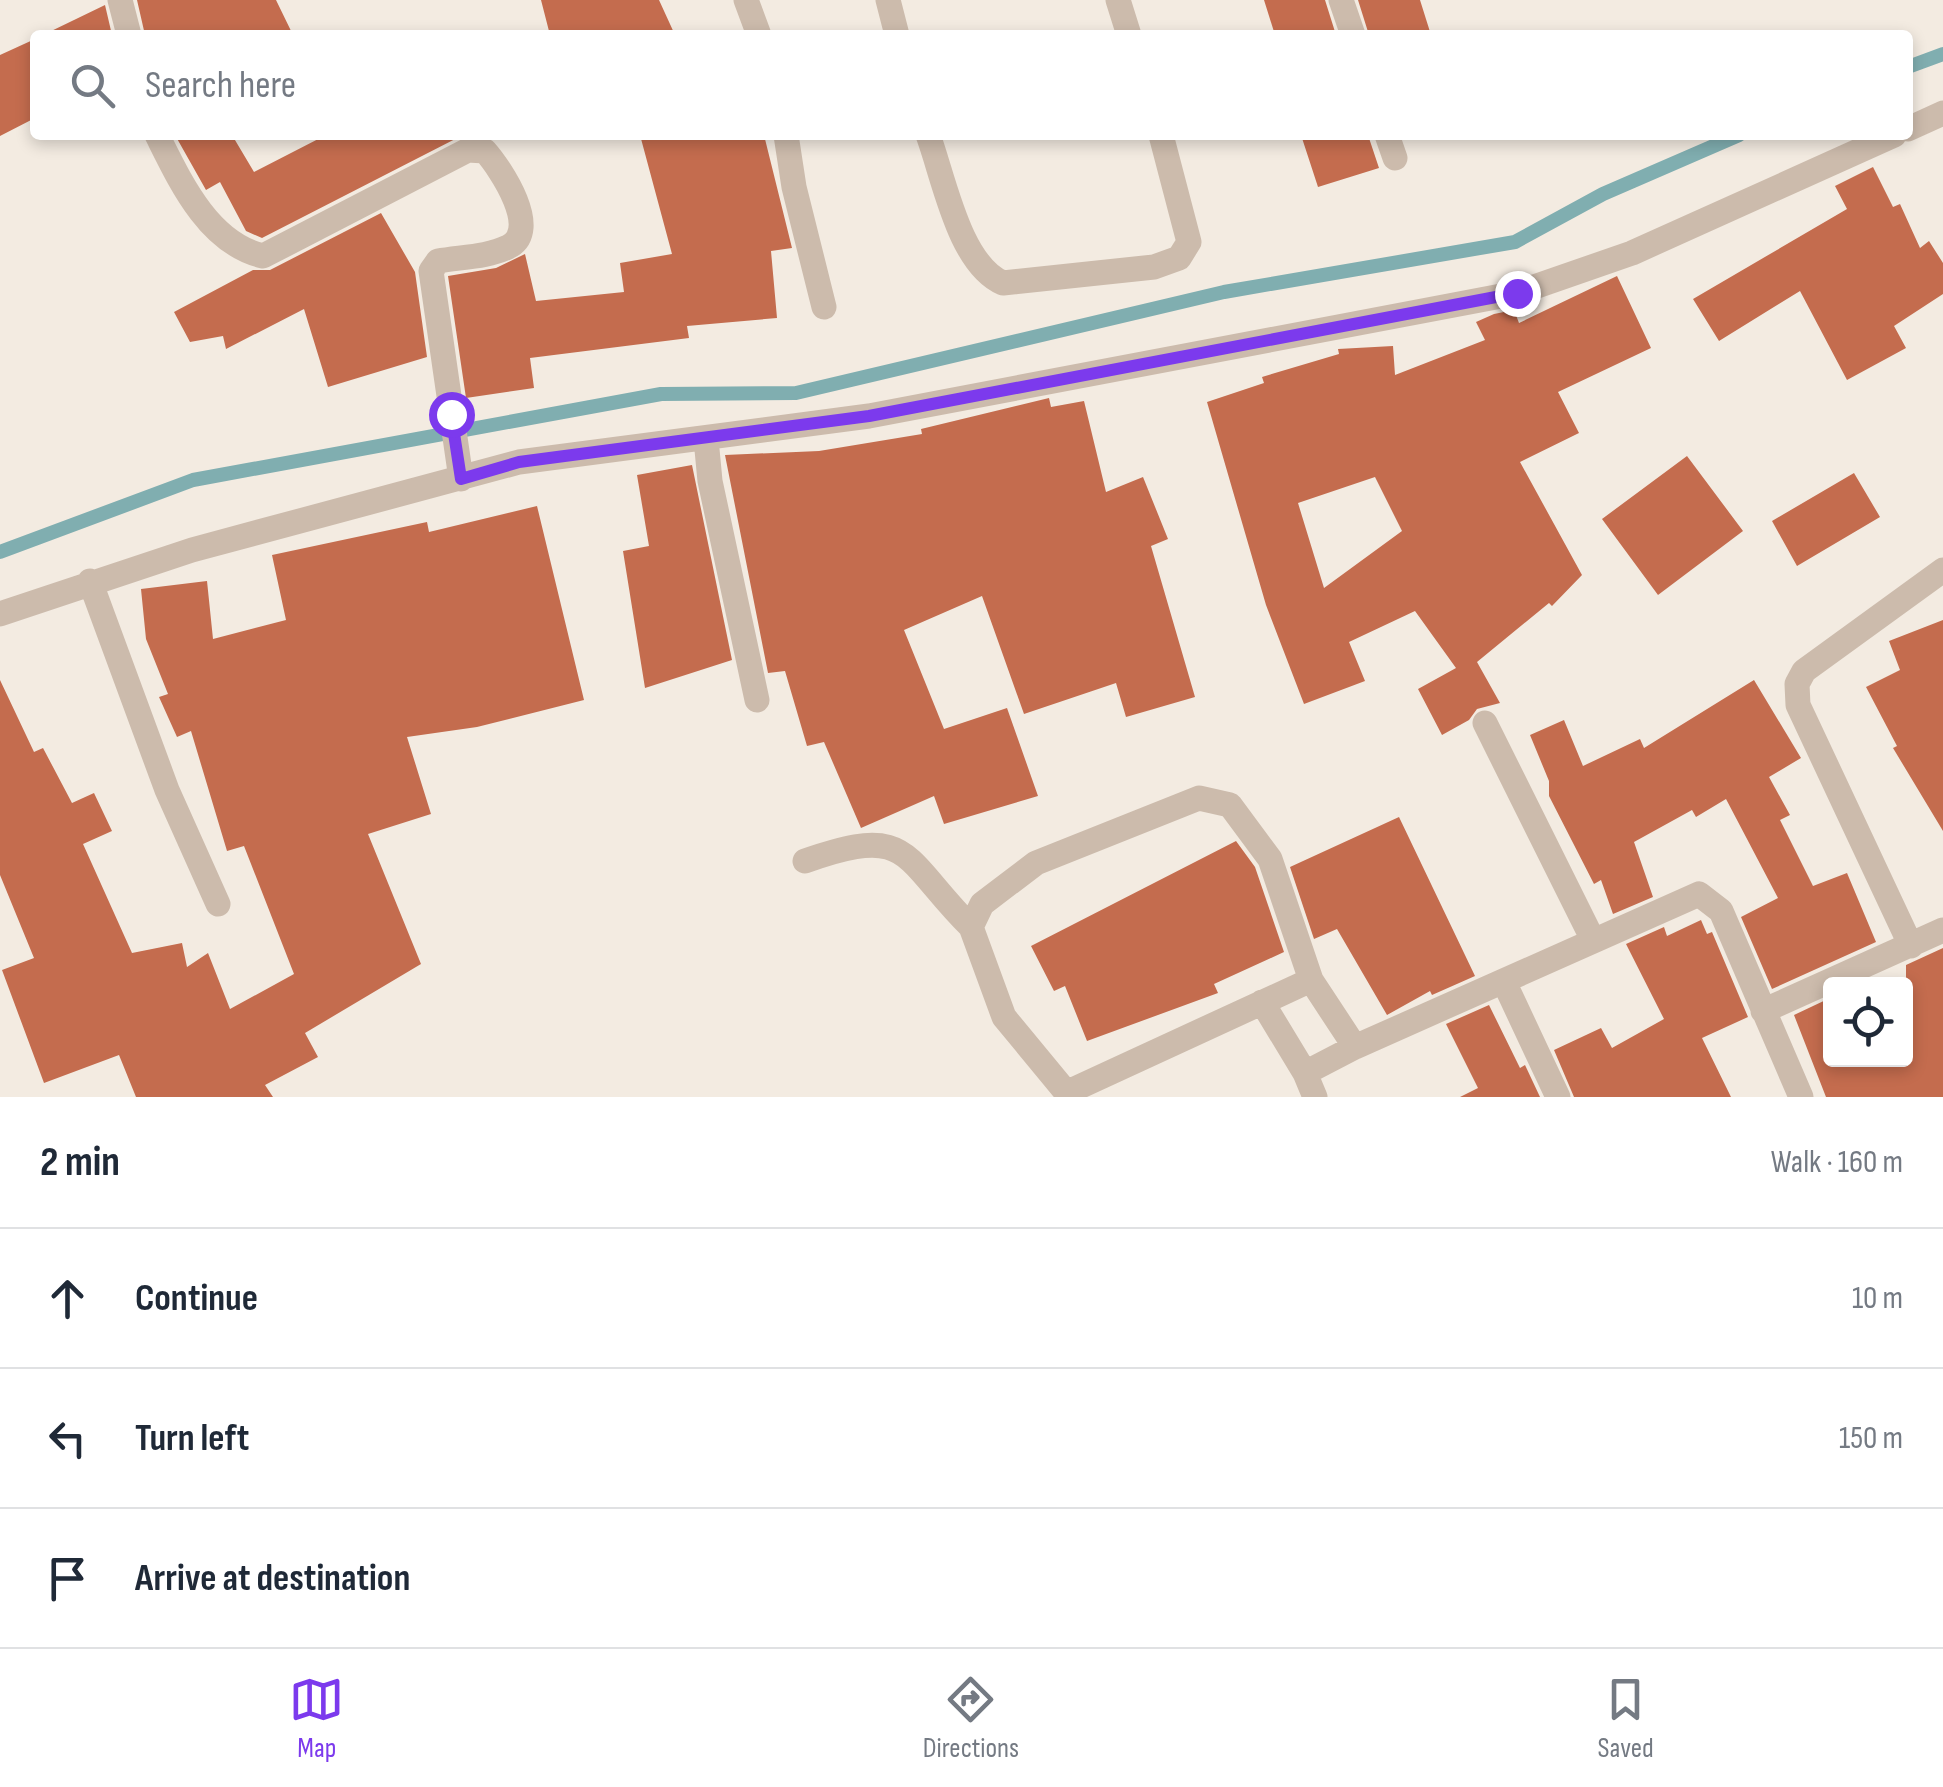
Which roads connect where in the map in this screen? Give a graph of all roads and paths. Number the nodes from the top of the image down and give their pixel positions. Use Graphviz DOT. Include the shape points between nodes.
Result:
graph roads {
  1 [pos="120,0"];
  2 [pos="746,0"];
  3 [pos="888,0"];
  4 [pos="1118,0"];
  5 [pos="1342,0"];
  6 [pos="128,30"];
  7 [pos="757,30"];
  8 [pos="896,30"];
  9 [pos="1127,30"];
  10 [pos="1351,30"];
  11 [pos="1943,113"];
  12 [pos="1913,126"];
  13 [pos="160,140"];
  14 [pos="787,140"];
  15 [pos="930,140"];
  16 [pos="1161,140"];
  17 [pos="1883,140"];
  18 [pos="824,307"];
  19 [pos="706,439"];
  20 [pos="461,479"];
  21 [pos="1943,570"];
  22 [pos="90,581"];
  23 [pos="0,614"];
  24 [pos="756,700"];
  25 [pos="1485,722"];
  26 [pos="804,861"];
  27 [pos="218,904"];
  28 [pos="971,927"];
  29 [pos="1943,930"];
  30 [pos="1593,940"];
  31 [pos="1912,946"];
  32 [pos="1311,980"];
  33 [pos="1505,984"];
  34 [pos="1262,1002"];
  35 [pos="1762,1011"];
  36 [pos="1355,1047"];
  37 [pos="1310,1085"];
  38 [pos="1069,1095"];
  39 [pos="1558,1097"];
  40 [pos="1801,1097"];
  1 -- 6 [label="street"];
  2 -- 7 [label="street"];
  3 -- 8 [label="street"];
  4 -- 9 [label="street"];
  5 -- 10 [label="street"];
  11 -- 12 [label="street"];
  13 -- 20 [label="street" via="183,187 218,231 263,256 468,150 485,152 496,163 522,216 519,238 512,246 433,264"];
  14 -- 18 [label="street"];
  15 -- 16 [label="street" via="967,246 987,276 1003,283 1154,267 1180,258 1189,242"];
  17 -- 19 [label="street" via="1632,254 1517,293 869,416"];
  19 -- 20 [label="street" via="519,462"];
  19 -- 24 [label="street"];
  20 -- 22 [label="street"];
  21 -- 31 [label="street" via="1804,672 1797,684 1798,705"];
  22 -- 23 [label="street"];
  22 -- 27 [label="street" via="167,790"];
  25 -- 30 [label="street"];
  26 -- 28 [label="street" via="867,842 887,844 915,864"];
  28 -- 32 [label="street" via="982,904 1036,863 1199,798 1230,805 1270,859"];
  28 -- 38 [label="street" via="1004,1018"];
  29 -- 31 [label="street"];
  30 -- 33 [label="street"];
  30 -- 35 [label="street" via="1699,894 1721,911"];
  31 -- 35 [label="street"];
  32 -- 34 [label="street"];
  32 -- 36 [label="street"];
  33 -- 36 [label="street"];
  33 -- 39 [label="street"];
  34 -- 37 [label="street"];
  34 -- 38 [label="street"];
  35 -- 40 [label="street"];
  36 -- 37 [label="street"];
}
